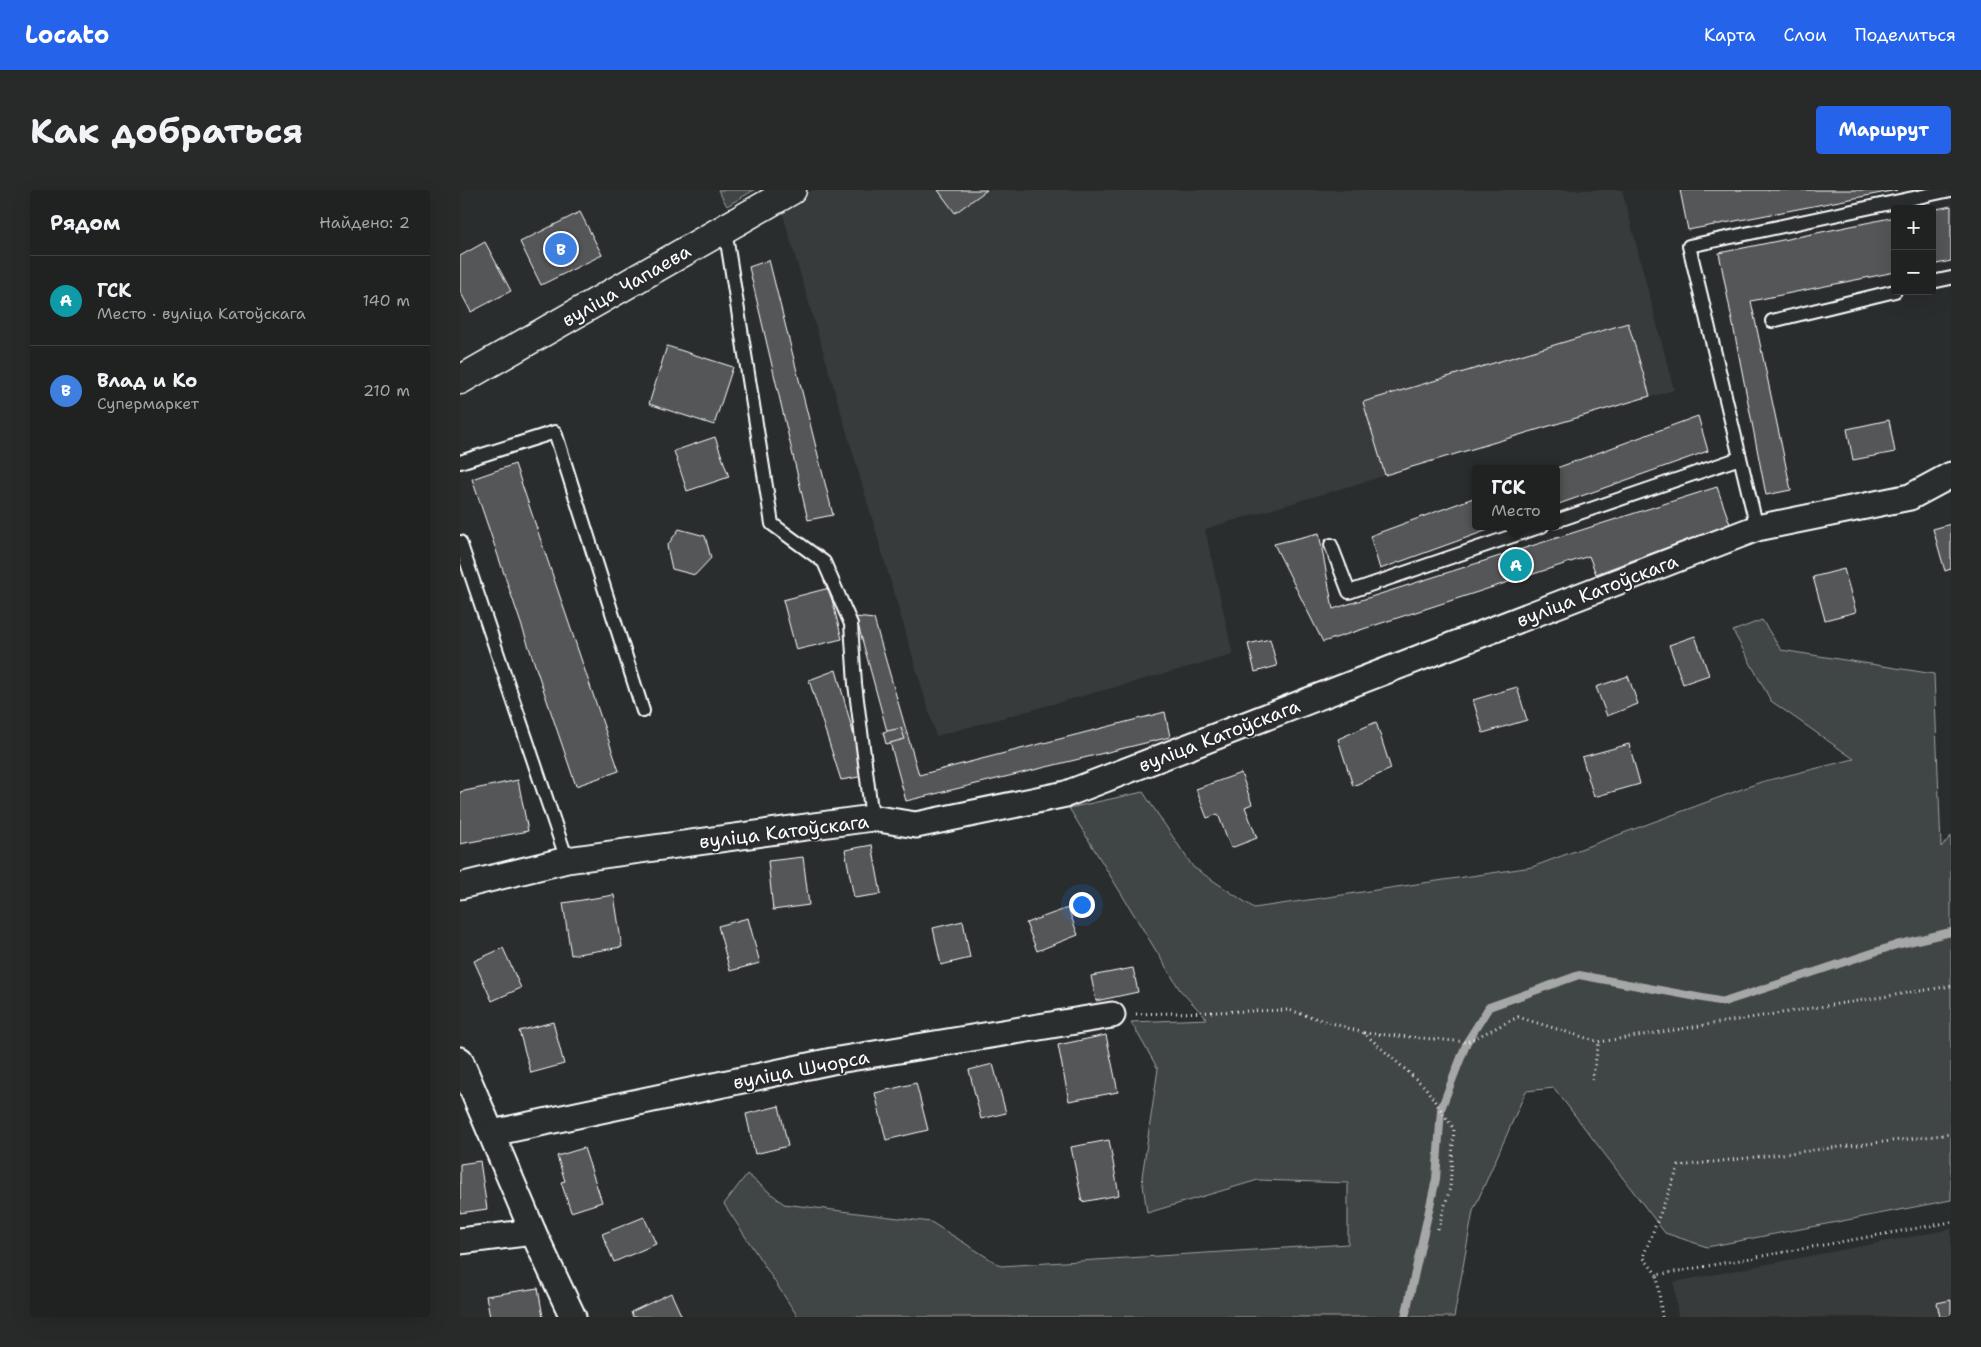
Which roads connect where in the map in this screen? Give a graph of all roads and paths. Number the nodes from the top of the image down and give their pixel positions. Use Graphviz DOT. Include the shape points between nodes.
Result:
graph roads {
  1 [pos="792,190"];
  2 [pos="1951,190"];
  3 [pos="724,229"];
  4 [pos="1951,278"];
  5 [pos="1936,281"];
  6 [pos="1891,292"];
  7 [pos="1772,321"];
  8 [pos="460,380"];
  9 [pos="1740,458"];
  10 [pos="460,462"];
  11 [pos="1951,474"];
  12 [pos="1560,520"];
  13 [pos="1757,528"];
  14 [pos="1530,530"];
  15 [pos="460,542"];
  16 [pos="1331,545"];
  17 [pos="643,711"];
  18 [pos="872,818"];
  19 [pos="566,860"];
  20 [pos="460,886"];
  21 [pos="1951,986"];
  22 [pos="1112,1015"];
  23 [pos="1364,1033"];
  24 [pos="1600,1042"];
  25 [pos="460,1060"];
  26 [pos="1592,1080"];
  27 [pos="492,1133"];
  28 [pos="1951,1134"];
  29 [pos="1951,1222"];
  30 [pos="533,1232"];
  31 [pos="1437,1232"];
  32 [pos="460,1241"];
  33 [pos="1657,1275"];
  34 [pos="573,1317"];
  35 [pos="1662,1317"];
  1 -- 3 [label="street, вуліца Чапаева"];
  2 -- 9 [label="lane" via="1689,246"];
  3 -- 8 [label="street, вуліца Чапаева"];
  3 -- 18 [label="lane" via="772,524 824,562 851,624"];
  4 -- 5 [label="lane"];
  6 -- 7 [label="lane"];
  9 -- 12 [label="lane"];
  9 -- 13 [label="lane"];
  10 -- 17 [label="lane" via="554,432"];
  11 -- 13 [label="street, вуліца Катоўскага" via="1910,496"];
  13 -- 18 [label="street, вуліца Катоўскага" via="1066,794 916,825"];
  14 -- 16 [label="lane" via="1349,592"];
  15 -- 19 [label="lane"];
  18 -- 19 [label="street, вуліца Катоўскага"];
  19 -- 20 [label="street, вуліца Катоўскага"];
  21 -- 24 [label="path"];
  22 -- 23 [label="path" via="1290,1010"];
  22 -- 27 [label="street, вуліца Шчорса" via="832,1061"];
  23 -- 24 [label="path" via="1467,1042 1518,1017"];
  23 -- 31 [label="path" via="1425,1087 1454,1129 1450,1188"];
  24 -- 26 [label="path"];
  25 -- 27 [label="street"];
  27 -- 30 [label="street"];
  28 -- 33 [label="path" via="1679,1166 1643,1257"];
  29 -- 33 [label="path"];
  30 -- 32 [label="street"];
  30 -- 34 [label="street"];
  33 -- 35 [label="path"];
}
